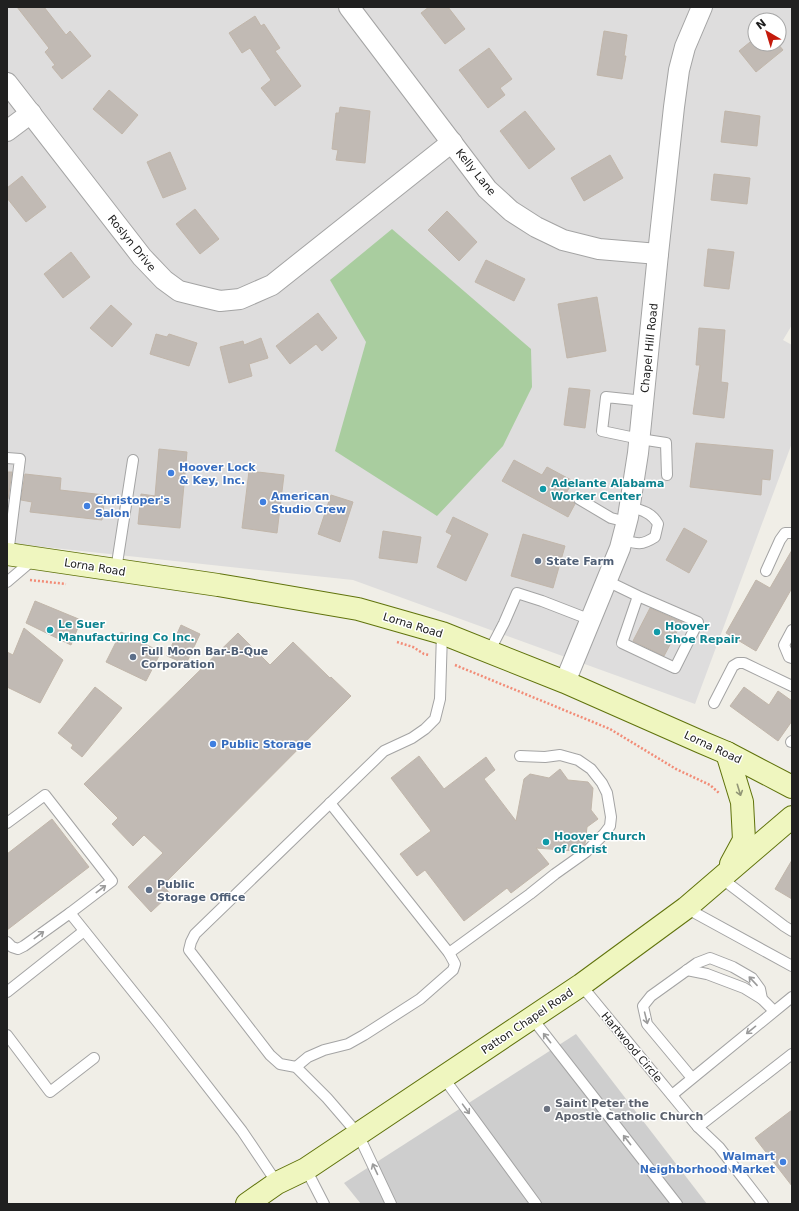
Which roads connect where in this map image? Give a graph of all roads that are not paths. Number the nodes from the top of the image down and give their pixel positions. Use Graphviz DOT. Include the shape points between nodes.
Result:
graph roads {
  1 [pos="349,7"];
  2 [pos="702,7"];
  3 [pos="7,83"];
  4 [pos="31,113"];
  5 [pos="7,131"];
  6 [pos="452,142"];
  7 [pos="658,254"];
  8 [pos="644,401"];
  9 [pos="640,439"];
  10 [pos="7,458"];
  11 [pos="133,460"];
  12 [pos="667,475"];
  13 [pos="579,499"];
  14 [pos="626,523"];
  15 [pos="792,533"];
  16 [pos="8,554"];
  17 [pos="36,558"];
  18 [pos="116,570"];
  19 [pos="766,571"];
  20 [pos="9,580"];
  21 [pos="607,581"];
  22 [pos="638,596"];
  23 [pos="591,620"];
  24 [pos="792,630"];
  25 [pos="442,633"];
  26 [pos="489,652"];
  27 [pos="792,658"];
  28 [pos="565,682"];
  29 [pos="792,686"];
  30 [pos="714,703"];
  31 [pos="727,753"];
  32 [pos="520,756"];
  33 [pos="792,787"];
  34 [pos="330,803"];
  35 [pos="792,817"];
  36 [pos="7,823"];
  37 [pos="724,875"];
  38 [pos="686,908"];
  39 [pos="70,913"];
  40 [pos="792,930"];
  41 [pos="84,931"];
  42 [pos="7,942"];
  43 [pos="449,953"];
  44 [pos="792,966"];
  45 [pos="687,970"];
  46 [pos="581,985"];
  47 [pos="7,992"];
  48 [pos="792,997"];
  49 [pos="762,999"];
  50 [pos="774,1011"];
  51 [pos="532,1018"];
  52 [pos="7,1035"];
  53 [pos="792,1054"];
  54 [pos="94,1058"];
  55 [pos="296,1067"];
  56 [pos="443,1077"];
  57 [pos="692,1078"];
  58 [pos="672,1095"];
  59 [pos="698,1127"];
  60 [pos="358,1134"];
  61 [pos="306,1169"];
  62 [pos="278,1183"];
  63 [pos="247,1204"];
  64 [pos="324,1204"];
  65 [pos="391,1204"];
  66 [pos="536,1204"];
  67 [pos="677,1204"];
  68 [pos="763,1204"];
  1 -- 6 [label="street, Kelly Lane"];
  2 -- 7 [label="street, Chapel Hill Road" via="685,47 679,70"];
  3 -- 4 [label="street, Roslyn Drive"];
  4 -- 5 [label="street"];
  4 -- 6 [label="street, Roslyn Drive" via="142,257 164,280 179,291 220,301 240,299 272,286"];
  6 -- 7 [label="street, Kelly Lane" via="487,188 511,211 536,227 563,240 599,249"];
  7 -- 8 [label="street, Chapel Hill Road"];
  8 -- 9 [label="street, Chapel Hill Road"];
  8 -- 9 [label="lane" via="606,397 602,431"];
  9 -- 12 [label="lane" via="666,443"];
  9 -- 14 [label="street, Chapel Hill Road"];
  10 -- 16 [label="lane" via="20,459"];
  11 -- 18 [label="lane"];
  13 -- 14 [label="lane" via="611,518"];
  14 -- 21 [label="street, Chapel Hill Road" via="620,548"];
  15 -- 19 [label="lane" via="786,533 780,540"];
  16 -- 17 [label="street, Lorna Road"];
  17 -- 18 [label="street, Lorna Road"];
  17 -- 20 [label="lane"];
  18 -- 25 [label="street, Lorna Road" via="358,609"];
  21 -- 22 [label="lane"];
  21 -- 23 [label="street, Chapel Hill Road"];
  22 -- 22 [label="lane" via="622,643 675,668 698,622"];
  23 -- 26 [label="lane" via="518,593"];
  23 -- 28 [label="street, Chapel Hill Road"];
  24 -- 27 [label="lane" via="784,645 789,657"];
  25 -- 26 [label="street, Lorna Road"];
  25 -- 34 [label="lane" via="440,699 435,719 412,738 384,751"];
  26 -- 28 [label="street, Lorna Road"];
  28 -- 31 [label="street, Lorna Road"];
  29 -- 30 [label="lane" via="744,663 738,664 733,666"];
  31 -- 33 [label="street, Lorna Road"];
  31 -- 37 [label="street, one-way" via="742,802 744,840"];
  32 -- 43 [label="lane" via="560,755 578,760 590,769 607,793 610,826 586,852"];
  34 -- 43 [label="lane"];
  34 -- 55 [label="lane" via="195,934 189,950 270,1055 280,1064"];
  35 -- 37 [label="street, Patton Chapel Road"];
  39 -- 36 [label="lane, one-way" via="112,881 45,795"];
  37 -- 38 [label="street, Patton Chapel Road"];
  37 -- 40 [label="lane" via="778,922"];
  38 -- 44 [label="lane"];
  38 -- 46 [label="street, Patton Chapel Road"];
  39 -- 41 [label="lane"];
  42 -- 39 [label="lane, one-way" via="18,949"];
  41 -- 47 [label="lane"];
  41 -- 62 [label="lane" via="242,1130"];
  43 -- 55 [label="lane" via="455,964 453,970 420,999 348,1044 308,1057"];
  45 -- 49 [label="lane" via="707,974 744,988"];
  49 -- 45 [label="lane, one-way" via="760,990 752,978 710,958"];
  45 -- 57 [label="lane, one-way" via="651,996 644,1006 648,1024"];
  46 -- 51 [label="street, Patton Chapel Road"];
  46 -- 58 [label="lane, Hartwood Circle"];
  48 -- 50 [label="lane"];
  49 -- 50 [label="lane"];
  50 -- 57 [label="lane, one-way"];
  51 -- 56 [label="street, Patton Chapel Road"];
  67 -- 51 [label="lane, one-way"];
  52 -- 54 [label="lane" via="50,1092"];
  53 -- 59 [label="lane"];
  55 -- 60 [label="lane"];
  56 -- 60 [label="street, Patton Chapel Road"];
  56 -- 66 [label="lane, one-way"];
  57 -- 58 [label="lane"];
  58 -- 59 [label="lane, Hartwood Circle"];
  59 -- 68 [label="lane, Hartwood Circle" via="719,1147"];
  60 -- 61 [label="street, Patton Chapel Road"];
  65 -- 60 [label="lane, one-way"];
  61 -- 62 [label="street, Patton Chapel Road"];
  61 -- 64 [label="lane"];
  62 -- 63 [label="street, Patton Chapel Road"];
}
